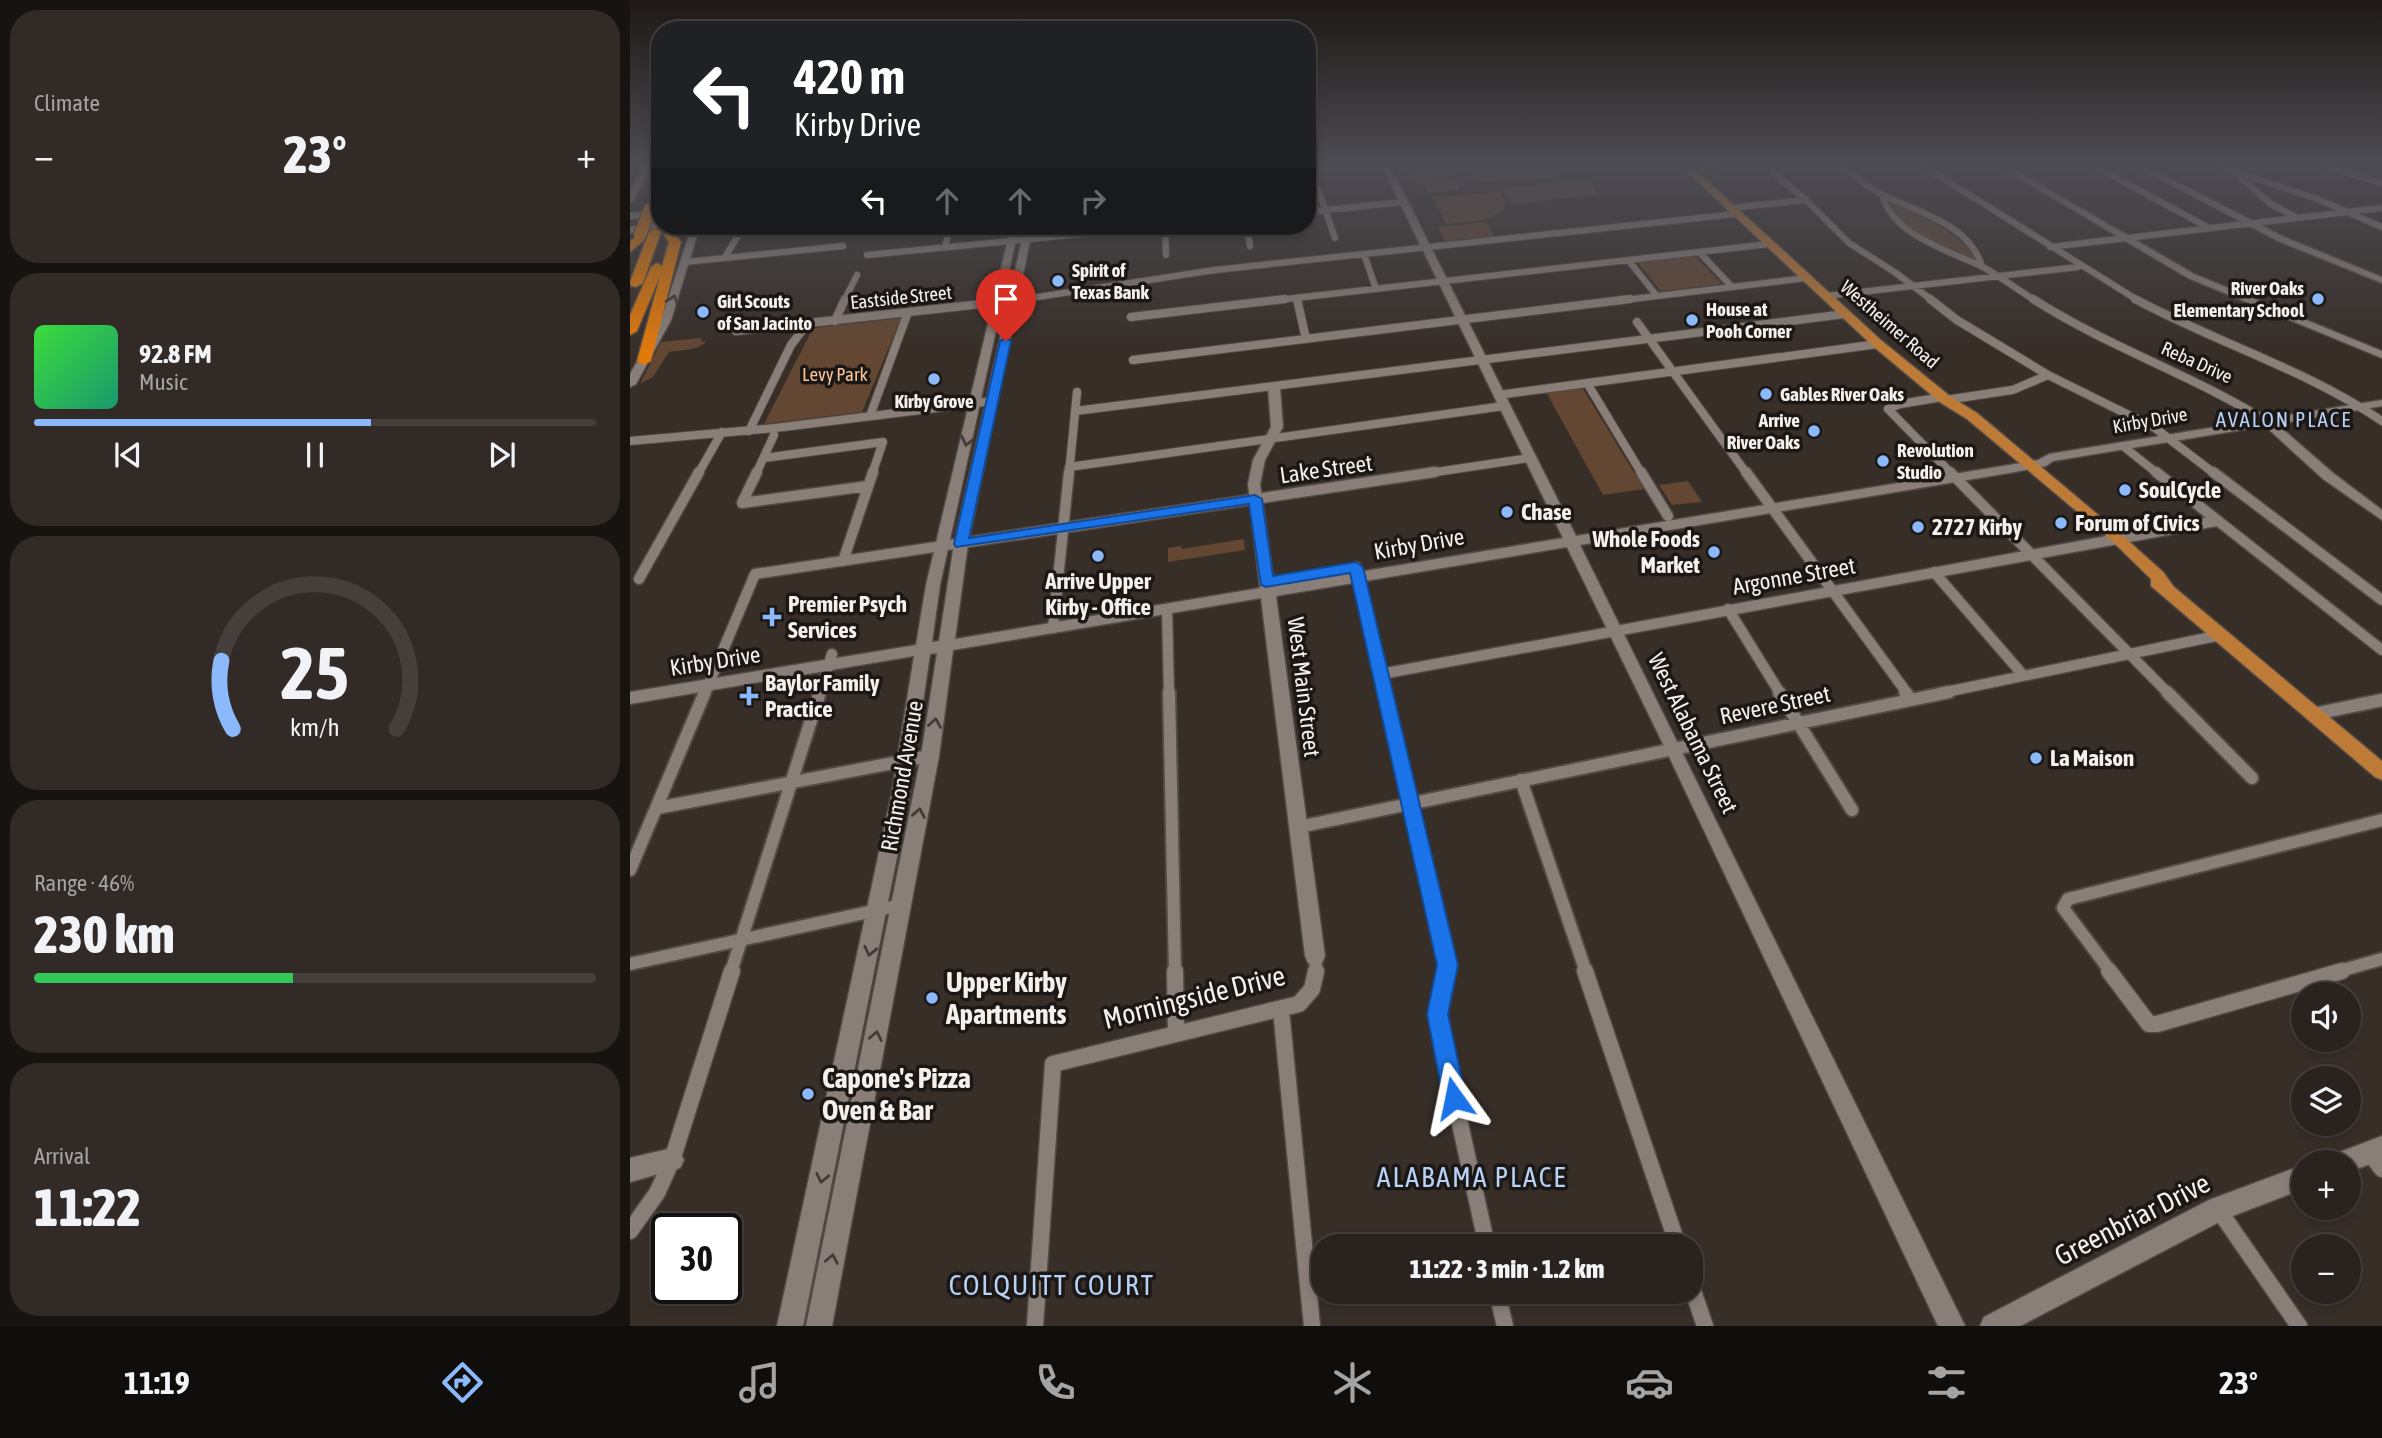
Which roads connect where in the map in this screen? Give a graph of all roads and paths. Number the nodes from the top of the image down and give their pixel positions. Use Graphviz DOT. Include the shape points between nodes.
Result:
graph roads {
  1 [pos="650,226"];
  2 [pos="650,226"];
  3 [pos="1331,226"];
  4 [pos="1415,226"];
  5 [pos="1606,226"];
  6 [pos="1749,226"];
  7 [pos="1832,226"];
  8 [pos="1904,226"];
  9 [pos="1945,226"];
  10 [pos="2021,226"];
  11 [pos="2104,226"];
  12 [pos="2205,226"];
  13 [pos="2232,226"];
  14 [pos="2256,226"];
  15 [pos="2209,228"];
  16 [pos="633,230"];
  17 [pos="657,235"];
  18 [pos="658,235"];
  19 [pos="670,235"];
  20 [pos="694,235"];
  21 [pos="738,235"];
  22 [pos="948,235"];
  23 [pos="1014,235"];
  24 [pos="1028,235"];
  25 [pos="1053,235"];
  26 [pos="1165,235"];
  27 [pos="1248,235"];
  28 [pos="1335,237"];
  29 [pos="2124,238"];
  30 [pos="1027,239"];
  31 [pos="1013,240"];
  32 [pos="1769,244"];
  33 [pos="843,246"];
  34 [pos="1250,246"];
  35 [pos="945,247"];
  36 [pos="1426,247"];
  37 [pos="2050,247"];
  38 [pos="1700,253"];
  39 [pos="867,254"];
  40 [pos="1364,254"];
  41 [pos="1166,255"];
  42 [pos="725,257"];
  43 [pos="630,261"];
  44 [pos="1629,261"];
  45 [pos="685,262"];
  46 [pos="1982,267"];
  47 [pos="2078,267"];
  48 [pos="857,275"];
  49 [pos="1996,276"];
  50 [pos="1806,278"];
  51 [pos="2382,280"];
  52 [pos="1443,282"];
  53 [pos="1912,286"];
  54 [pos="1732,287"];
  55 [pos="1376,289"];
  56 [pos="1657,296"];
  57 [pos="1826,296"];
  58 [pos="630,298"];
  59 [pos="1297,298"];
  60 [pos="1014,301"];
  61 [pos="999,303"];
  62 [pos="908,312"];
  63 [pos="1845,314"];
  64 [pos="1131,317"];
  65 [pos="835,320"];
  66 [pos="1461,320"];
  67 [pos="1637,322"];
  68 [pos="808,323"];
  69 [pos="630,331"];
  70 [pos="736,331"];
  71 [pos="1648,337"];
  72 [pos="1306,339"];
  73 [pos="1878,344"];
  74 [pos="1005,347"];
  75 [pos="988,349"];
  76 [pos="2382,355"];
  77 [pos="1480,358"];
  78 [pos="1133,360"];
  79 [pos="645,361"];
  80 [pos="1673,372"];
  81 [pos="2048,374"];
  82 [pos="1587,383"];
  83 [pos="630,384"];
  84 [pos="1274,387"];
  85 [pos="1077,392"];
  86 [pos="1945,398"];
  87 [pos="993,401"];
  88 [pos="1501,401"];
  89 [pos="975,403"];
  90 [pos="2382,403"];
  91 [pos="2362,406"];
  92 [pos="1075,411"];
  93 [pos="870,416"];
  94 [pos="2382,421"];
  95 [pos="2268,422"];
  96 [pos="749,431"];
  97 [pos="722,432"];
  98 [pos="774,435"];
  99 [pos="2170,438"];
  100 [pos="1273,439"];
  101 [pos="630,441"];
  102 [pos="2123,446"];
  103 [pos="764,457"];
  104 [pos="1529,458"];
  105 [pos="2020,462"];
  106 [pos="979,465"];
  107 [pos="1069,467"];
  108 [pos="961,468"];
  109 [pos="1950,474"];
  110 [pos="868,486"];
  111 [pos="1255,499"];
  112 [pos="1768,504"];
  113 [pos="1668,516"];
  114 [pos="2382,516"];
  115 [pos="2216,521"];
  116 [pos="1063,528"];
  117 [pos="1653,528"];
  118 [pos="1568,537"];
  119 [pos="2111,539"];
  120 [pos="961,544"];
  121 [pos="942,546"];
  122 [pos="2031,554"];
  123 [pos="843,561"];
  124 [pos="1357,572"];
  125 [pos="1934,572"];
  126 [pos="639,579"];
  127 [pos="1267,587"];
  128 [pos="1832,590"];
  129 [pos="2382,600"];
  130 [pos="1167,609"];
  131 [pos="1728,609"];
  132 [pos="1053,622"];
  133 [pos="1614,629"];
  134 [pos="2221,635"];
  135 [pos="948,640"];
  136 [pos="925,644"];
  137 [pos="2382,650"];
  138 [pos="2129,653"];
  139 [pos="830,659"];
  140 [pos="1381,674"];
  141 [pos="2023,675"];
  142 [pos="711,679"];
  143 [pos="630,687"];
  144 [pos="630,698"];
  145 [pos="1910,698"];
  146 [pos="2382,700"];
  147 [pos="2314,714"];
  148 [pos="1798,722"];
  149 [pos="1674,748"];
  150 [pos="930,756"];
  151 [pos="907,760"];
  152 [pos="2382,772"];
  153 [pos="2252,778"];
  154 [pos="1521,780"];
  155 [pos="792,782"];
  156 [pos="1411,803"];
  157 [pos="657,808"];
  158 [pos="1852,810"];
  159 [pos="2382,820"];
  160 [pos="1298,827"];
  161 [pos="630,870"];
  162 [pos="901,905"];
  163 [pos="878,911"];
  164 [pos="742,940"];
  165 [pos="1315,956"];
  166 [pos="2382,960"];
  167 [pos="630,964"];
  168 [pos="1281,1010"];
  169 [pos="1176,1034"];
  170 [pos="862,1106"];
  171 [pos="836,1112"];
  172 [pos="672,1160"];
  173 [pos="630,1170"];
  174 [pos="2291,1182"];
  175 [pos="2218,1209"];
  176 [pos="630,1231"];
  177 [pos="1484,1234"];
  178 [pos="1674,1234"];
  179 [pos="1500,1304"];
  180 [pos="1698,1304"];
  181 [pos="790,1326"];
  182 [pos="819,1326"];
  183 [pos="1035,1326"];
  184 [pos="1312,1326"];
  185 [pos="1505,1326"];
  186 [pos="1705,1326"];
  187 [pos="1952,1326"];
  188 [pos="1993,1326"];
  189 [pos="2299,1326"];
  1 -- 16 [label="highway, bridge"];
  2 -- 16 [label="main road"];
  3 -- 28 [label="street"];
  4 -- 36 [label="main road, West Alabama Street"];
  5 -- 36 [label="street, Eastside Street"];
  6 -- 32 [label="main road, Westheimer Road"];
  7 -- 53 [label="street"];
  8 -- 46 [label="street, Reba Drive" via="1941,251"];
  9 -- 46 [label="street, Reba Drive" via="1976,251"];
  10 -- 37 [label="street"];
  11 -- 29 [label="main road"];
  12 -- 15 [label="street"];
  13 -- 15 [label="street"];
  14 -- 51 [label="main road"];
  15 -- 29 [label="street"];
  16 -- 43 [label="highway"];
  17 -- 58 [label="highway"];
  18 -- 69 [label="highway"];
  19 -- 79 [label="highway" via="675,243"];
  20 -- 45 [label="main road"];
  21 -- 42 [label="street"];
  22 -- 35 [label="street"];
  23 -- 31 [label="main road, Richmond Avenue"];
  24 -- 30 [label="main road, Richmond Avenue"];
  25 -- 30 [label="street"];
  26 -- 41 [label="street"];
  27 -- 34 [label="street"];
  29 -- 37 [label="street"];
  29 -- 76 [label="main road" via="2213,287"];
  30 -- 31 [label="street"];
  30 -- 60 [label="main road, Richmond Avenue"];
  31 -- 35 [label="street"];
  31 -- 61 [label="main road, Richmond Avenue"];
  32 -- 38 [label="street"];
  32 -- 50 [label="main road, Westheimer Road"];
  33 -- 42 [label="street"];
  35 -- 39 [label="street"];
  36 -- 40 [label="street, Eastside Street"];
  36 -- 52 [label="main road, West Alabama Street"];
  37 -- 47 [label="street"];
  38 -- 44 [label="street"];
  38 -- 54 [label="street"];
  40 -- 55 [label="street"];
  40 -- 60 [label="street, Eastside Street" via="1190,273"];
  42 -- 45 [label="street"];
  44 -- 52 [label="street"];
  44 -- 56 [label="street"];
  79 -- 45 [label="main road, one-way" via="666,320"];
  46 -- 49 [label="street, Reba Drive"];
  47 -- 49 [label="street"];
  47 -- 91 [label="street" via="2151,307 2296,369"];
  48 -- 65 [label="street"];
  49 -- 53 [label="street"];
  49 -- 95 [label="street, Reba Drive" via="2077,327 2230,398"];
  50 -- 54 [label="street"];
  50 -- 57 [label="main road, Westheimer Road"];
  52 -- 55 [label="street"];
  52 -- 66 [label="main road, West Alabama Street"];
  53 -- 57 [label="street"];
  53 -- 81 [label="street" via="1973,331"];
  54 -- 56 [label="street"];
  55 -- 59 [label="street"];
  56 -- 66 [label="street"];
  57 -- 63 [label="main road, Westheimer Road"];
  59 -- 64 [label="street"];
  59 -- 72 [label="street"];
  60 -- 61 [label="street, Eastside Street"];
  60 -- 74 [label="main road, Richmond Avenue"];
  61 -- 62 [label="street, Eastside Street"];
  61 -- 75 [label="main road, Richmond Avenue"];
  62 -- 65 [label="street, Eastside Street"];
  62 -- 93 [label="street"];
  63 -- 71 [label="street"];
  63 -- 73 [label="main road, Westheimer Road"];
  65 -- 68 [label="street, Eastside Street"];
  66 -- 72 [label="street"];
  66 -- 77 [label="main road, West Alabama Street"];
  67 -- 71 [label="street"];
  68 -- 70 [label="street, Eastside Street"];
  68 -- 96 [label="street" via="791,345"];
  71 -- 77 [label="street"];
  71 -- 80 [label="street"];
  72 -- 78 [label="street"];
  73 -- 80 [label="street"];
  73 -- 86 [label="main road, Westheimer Road"];
  74 -- 75 [label="main road"];
  74 -- 87 [label="main road, Richmond Avenue"];
  75 -- 89 [label="main road, Richmond Avenue"];
  77 -- 84 [label="street"];
  77 -- 88 [label="main road, West Alabama Street"];
  79 -- 83 [label="main road"];
  80 -- 82 [label="street"];
  80 -- 112 [label="street"];
  81 -- 86 [label="street" via="2013,389"];
  81 -- 99 [label="street"];
  82 -- 88 [label="street"];
  82 -- 113 [label="street"];
  84 -- 92 [label="street"];
  84 -- 100 [label="main road, West Main Street" via="1278,415"];
  85 -- 92 [label="street"];
  86 -- 105 [label="main road, Westheimer Road"];
  86 -- 109 [label="street" via="1888,409"];
  87 -- 89 [label="street"];
  87 -- 106 [label="main road, Richmond Avenue"];
  88 -- 100 [label="street"];
  88 -- 104 [label="main road, West Alabama Street"];
  89 -- 93 [label="street"];
  89 -- 108 [label="main road, Richmond Avenue, one-way"];
  90 -- 91 [label="main road, Kirby Drive"];
  91 -- 94 [label="street"];
  91 -- 95 [label="main road, Kirby Drive"];
  92 -- 107 [label="street"];
  93 -- 96 [label="street"];
  95 -- 99 [label="main road, Kirby Drive"];
  95 -- 114 [label="main road, Reba Drive"];
  96 -- 97 [label="street"];
  97 -- 101 [label="street"];
  97 -- 126 [label="street"];
  98 -- 103 [label="street"];
  99 -- 102 [label="main road, Kirby Drive"];
  99 -- 129 [label="street"];
  100 -- 107 [label="street"];
  100 -- 111 [label="main road, West Main Street" via="1259,460"];
  102 -- 105 [label="main road, Kirby Drive" via="2042,463"];
  102 -- 115 [label="street"];
  103 -- 110 [label="street" via="883,442"];
  103 -- 110 [label="street" via="742,503"];
  104 -- 111 [label="street, Lake Street"];
  104 -- 118 [label="main road, West Alabama Street"];
  105 -- 109 [label="main road, Kirby Drive"];
  105 -- 119 [label="main road, Westheimer Road"];
  106 -- 108 [label="main road"];
  106 -- 120 [label="main road, Richmond Avenue"];
  107 -- 116 [label="street"];
  108 -- 121 [label="main road, Richmond Avenue"];
  109 -- 112 [label="main road, Kirby Drive"];
  109 -- 122 [label="street"];
  110 -- 123 [label="street"];
  111 -- 116 [label="street, Lake Street"];
  111 -- 127 [label="main road, West Main Street"];
  112 -- 113 [label="main road, Kirby Drive"];
  112 -- 117 [label="main road, Kirby Drive"];
  112 -- 128 [label="street"];
  113 -- 117 [label="main road"];
  113 -- 118 [label="main road, Kirby Drive"];
  115 -- 119 [label="street, Argonne Street"];
  115 -- 137 [label="street"];
  116 -- 120 [label="street, Lake Street"];
  116 -- 132 [label="street"];
  117 -- 118 [label="main road, Kirby Drive"];
  118 -- 124 [label="main road, Kirby Drive"];
  118 -- 133 [label="main road, West Alabama Street"];
  119 -- 122 [label="street, Argonne Street"];
  119 -- 134 [label="main road, Westheimer Road"];
  120 -- 121 [label="street, Lake Street"];
  120 -- 135 [label="main road, Richmond Avenue"];
  121 -- 123 [label="street, Lake Street"];
  121 -- 136 [label="main road, Richmond Avenue"];
  122 -- 125 [label="street, Argonne Street"];
  122 -- 138 [label="street"];
  123 -- 142 [label="street, Lake Street" via="755,574"];
  124 -- 127 [label="main road, Kirby Drive"];
  124 -- 140 [label="street"];
  125 -- 128 [label="street, Argonne Street"];
  125 -- 141 [label="street"];
  127 -- 130 [label="main road, Kirby Drive"];
  127 -- 132 [label="main road, Kirby Drive"];
  127 -- 160 [label="main road, West Main Street"];
  128 -- 131 [label="street, Argonne Street"];
  128 -- 145 [label="street"];
  130 -- 132 [label="main road, Kirby Drive"];
  130 -- 169 [label="street"];
  131 -- 133 [label="street, Argonne Street"];
  131 -- 148 [label="street"];
  132 -- 135 [label="main road, Kirby Drive"];
  133 -- 140 [label="street, Argonne Street"];
  133 -- 149 [label="main road, West Alabama Street"];
  134 -- 138 [label="street, Revere Street"];
  134 -- 147 [label="main road, Westheimer Road"];
  135 -- 136 [label="main road, Kirby Drive"];
  150 -- 135 [label="main road, Richmond Avenue, one-way"];
  136 -- 139 [label="main road, Kirby Drive"];
  136 -- 151 [label="main road, Richmond Avenue"];
  138 -- 141 [label="street, Revere Street"];
  138 -- 153 [label="street"];
  139 -- 142 [label="main road, Kirby Drive"];
  139 -- 155 [label="street"];
  140 -- 156 [label="street"];
  141 -- 145 [label="street, Revere Street"];
  142 -- 143 [label="main road, Kirby Drive"];
  142 -- 144 [label="main road, Kirby Drive"];
  142 -- 157 [label="street"];
  145 -- 148 [label="street, Revere Street"];
  146 -- 147 [label="street"];
  147 -- 152 [label="main road, Westheimer Road"];
  148 -- 149 [label="street, Revere Street"];
  148 -- 158 [label="street"];
  149 -- 154 [label="street, Revere Street"];
  149 -- 187 [label="main road, West Alabama Street"];
  150 -- 151 [label="street"];
  162 -- 150 [label="main road, Richmond Avenue, one-way"];
  151 -- 155 [label="street"];
  151 -- 163 [label="main road, Richmond Avenue"];
  154 -- 156 [label="street, Revere Street"];
  154 -- 178 [label="street"];
  155 -- 157 [label="street"];
  155 -- 164 [label="street"];
  156 -- 160 [label="street, Revere Street"];
  156 -- 177 [label="street" via="1447,965 1438,1024"];
  157 -- 161 [label="street"];
  159 -- 166 [label="street" via="2068,899 2063,908 2149,1024"];
  160 -- 165 [label="main road, West Main Street"];
  162 -- 163 [label="street"];
  170 -- 162 [label="main road, Richmond Avenue, one-way"];
  163 -- 164 [label="street"];
  163 -- 171 [label="main road, Richmond Avenue, one-way"];
  164 -- 167 [label="street"];
  164 -- 172 [label="street"];
  165 -- 168 [label="street, Morningside Drive" via="1312,994"];
  168 -- 169 [label="street, Morningside Drive"];
  168 -- 184 [label="street"];
  169 -- 183 [label="street, Morningside Drive" via="1053,1064"];
  170 -- 171 [label="main road"];
  182 -- 170 [label="main road, Richmond Avenue, one-way"];
  171 -- 181 [label="main road, Richmond Avenue, one-way"];
  172 -- 173 [label="main road"];
  172 -- 176 [label="street" via="657,1193"];
  174 -- 175 [label="main road, Greenbriar Drive"];
  175 -- 188 [label="main road, Greenbriar Drive"];
  175 -- 189 [label="street"];
  179 -- 185 [label="street"];
  180 -- 186 [label="street"];
}
